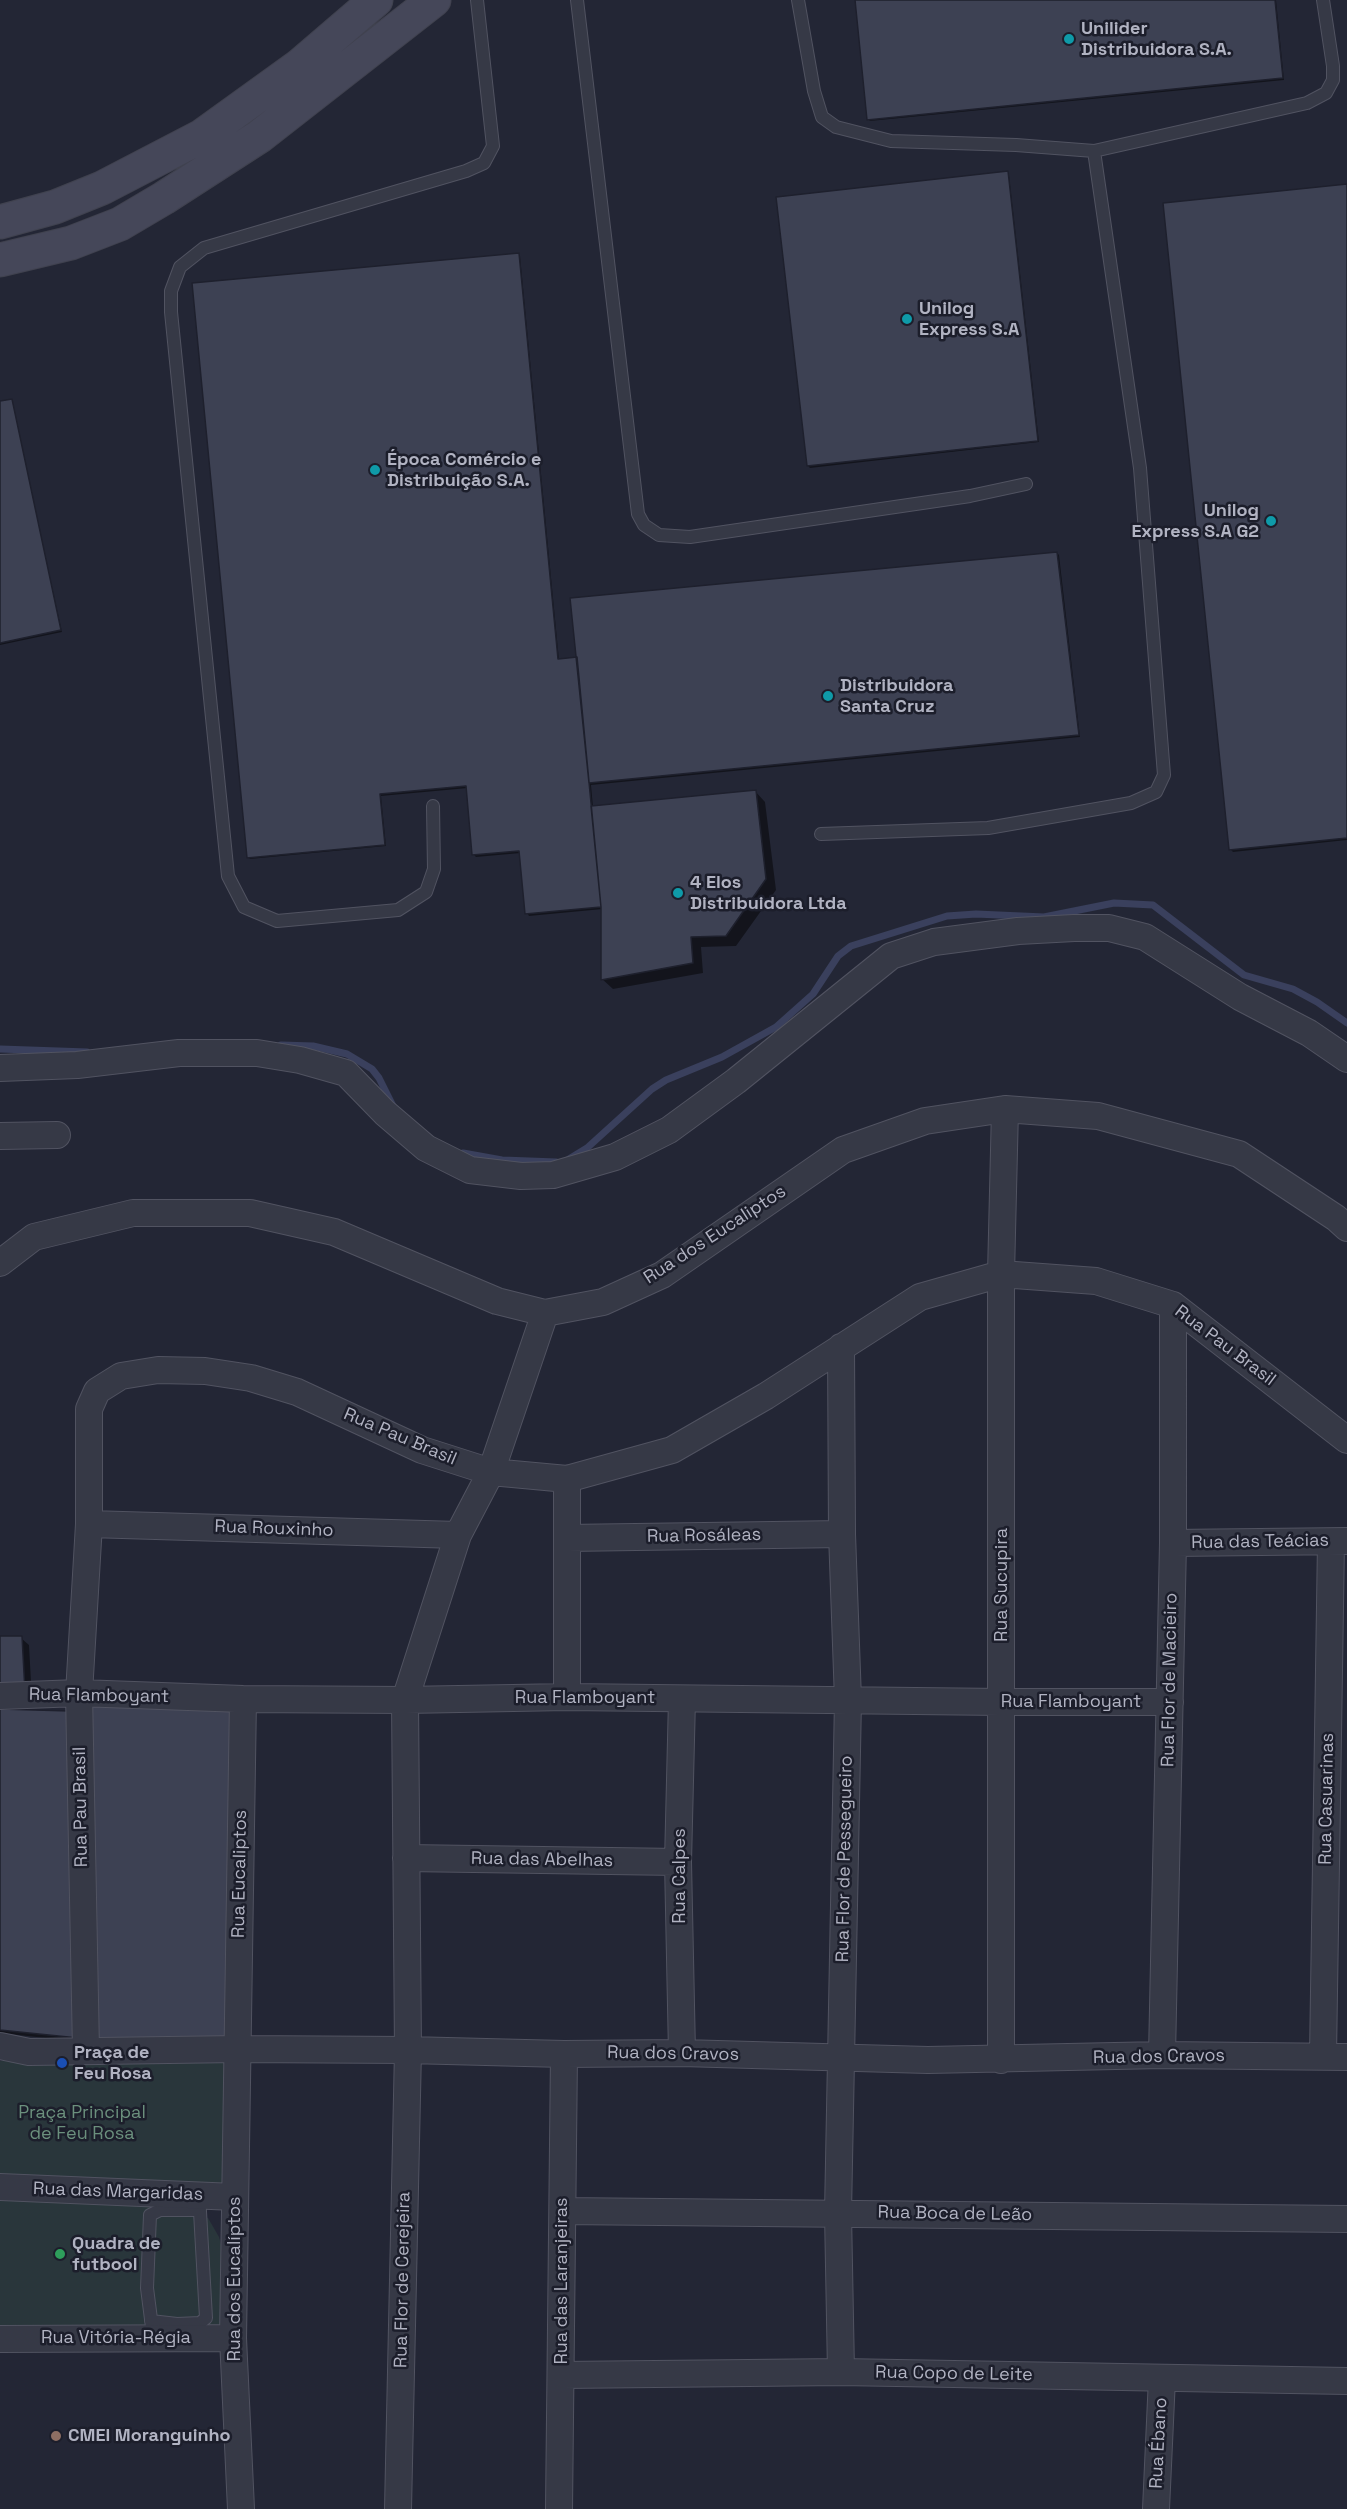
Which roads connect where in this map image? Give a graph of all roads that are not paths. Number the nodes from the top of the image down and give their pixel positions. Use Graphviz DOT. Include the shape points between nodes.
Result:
graph roads {
  1 [pos="376,0"];
  2 [pos="434,0"];
  3 [pos="477,0"];
  4 [pos="577,0"];
  5 [pos="798,0"];
  6 [pos="1323,0"];
  7 [pos="1094,151"];
  8 [pos="0,222"];
  9 [pos="0,260"];
  10 [pos="1026,484"];
  11 [pos="433,807"];
  12 [pos="821,834"];
  13 [pos="1347,1059"];
  14 [pos="0,1068"];
  15 [pos="1005,1109"];
  16 [pos="57,1135"];
  17 [pos="0,1136"];
  18 [pos="1347,1228"];
  19 [pos="0,1263"];
  20 [pos="1001,1274"];
  21 [pos="1173,1305"];
  22 [pos="545,1313"];
  23 [pos="841,1347"];
  24 [pos="1347,1440"];
  25 [pos="491,1472"];
  26 [pos="567,1479"];
  27 [pos="89,1524"];
  28 [pos="458,1534"];
  29 [pos="842,1534"];
  30 [pos="567,1538"];
  31 [pos="1339,1541"];
  32 [pos="1173,1543"];
  33 [pos="79,1693"];
  34 [pos="0,1696"];
  35 [pos="567,1697"];
  36 [pos="682,1699"];
  37 [pos="243,1700"];
  38 [pos="405,1700"];
  39 [pos="848,1700"];
  40 [pos="1002,1702"];
  41 [pos="1170,1702"];
  42 [pos="406,1858"];
  43 [pos="678,1862"];
  44 [pos="0,2046"];
  45 [pos="238,2049"];
  46 [pos="408,2050"];
  47 [pos="86,2051"];
  48 [pos="682,2053"];
  49 [pos="564,2054"];
  50 [pos="1162,2055"];
  51 [pos="1335,2056"];
  52 [pos="841,2059"];
  53 [pos="1001,2060"];
  54 [pos="0,2187"];
  55 [pos="235,2197"];
  56 [pos="199,2202"];
  57 [pos="563,2211"];
  58 [pos="838,2213"];
  59 [pos="1347,2219"];
  60 [pos="152,2330"];
  61 [pos="0,2338"];
  62 [pos="233,2338"];
  63 [pos="841,2372"];
  64 [pos="562,2375"];
  65 [pos="1162,2378"];
  66 [pos="1347,2381"];
  67 [pos="241,2509"];
  68 [pos="398,2509"];
  69 [pos="559,2509"];
  70 [pos="1155,2509"];
  1 -- 8 [label="main road" via="299,66 202,136 92,192"];
  2 -- 9 [label="main road" via="260,136 164,198 120,224 71,243"];
  3 -- 11 [label="lane" via="493,146 484,162 466,171 204,248 180,267 171,291 228,876 244,907 277,921 398,910 426,892 434,869"];
  4 -- 10 [label="lane" via="638,514 644,525 659,535 690,537 970,496"];
  5 -- 7 [label="lane" via="814,91 822,117 836,128 891,141"];
  6 -- 7 [label="lane" via="1333,66 1333,80 1326,93 1307,104"];
  7 -- 12 [label="lane" via="1140,468 1164,775 1156,792 1131,802 988,828"];
  13 -- 14 [label="street" via="1145,937 1109,928 1074,928 934,942 891,956 669,1130 615,1157 553,1175 470,1170 426,1149 346,1073 300,1060 257,1053 178,1053 76,1065"];
  15 -- 18 [label="street, Rua dos Eucaliptos" via="1098,1116 1239,1154"];
  15 -- 20 [label="street, Rua Sucupira"];
  15 -- 22 [label="street, Rua dos Eucaliptos" via="925,1121 843,1150 662,1275 603,1302"];
  16 -- 17 [label="street"];
  19 -- 22 [label="street, Rua dos Eucaliptos" via="34,1237 133,1213 250,1213 334,1232 497,1300"];
  20 -- 21 [label="street, Rua Pau Brasil" via="1096,1281"];
  20 -- 23 [label="street, Rua Pau Brasil" via="920,1297"];
  20 -- 40 [label="street, Rua Sucupira"];
  21 -- 24 [label="street, Rua Pau Brasil"];
  21 -- 32 [label="street, Rua Flor de Macieiro"];
  22 -- 25 [label="street, Rua Flor de Cerejeira"];
  23 -- 26 [label="street, Rua Pau Brasil" via="672,1450"];
  23 -- 29 [label="street, Rua Flor de Pessegueiro"];
  25 -- 26 [label="street, Rua Pau Brasil"];
  25 -- 27 [label="street, Rua Pau Brasil" via="422,1450 297,1392 251,1378 205,1371 158,1370 121,1376 97,1391 89,1409"];
  25 -- 28 [label="street, Rua Flor de Cerejeira"];
  26 -- 30 [label="street"];
  27 -- 28 [label="street, Rua Rouxinho"];
  27 -- 33 [label="street, Rua Pau Brasil"];
  28 -- 38 [label="street, Rua Flor de Cerejeira"];
  29 -- 30 [label="street, Rua Rosáleas"];
  29 -- 39 [label="street, Rua Flor de Pessegueiro"];
  30 -- 35 [label="street"];
  31 -- 32 [label="street, Rua das Teácias"];
  31 -- 51 [label="street, Rua Casuarinas"];
  32 -- 41 [label="street, Rua Flor de Macieiro"];
  33 -- 34 [label="street, Rua Flamboyant"];
  33 -- 37 [label="street, Rua Flamboyant"];
  33 -- 47 [label="street, Rua Pau Brasil"];
  35 -- 36 [label="street, Rua Flamboyant"];
  35 -- 38 [label="street, Rua Flamboyant"];
  36 -- 39 [label="street, Rua Flamboyant"];
  36 -- 43 [label="street, Rua Calpes"];
  37 -- 38 [label="street, Rua Flamboyant"];
  37 -- 45 [label="street, Rua Eucaliptos"];
  38 -- 42 [label="street, Rua Flor de Cerejeira"];
  39 -- 40 [label="street, Rua Flamboyant"];
  39 -- 52 [label="street, Rua Flor de Pessegueiro"];
  40 -- 41 [label="street, Rua Flamboyant"];
  40 -- 53 [label="street, Rua Sucupira"];
  41 -- 50 [label="street, Rua Flor de Macieiro"];
  42 -- 43 [label="street, Rua das Abelhas"];
  42 -- 46 [label="street, Rua Flor de Cerejeira"];
  43 -- 48 [label="street, Rua Calpes"];
  44 -- 47 [label="street, Rua dos Cravos" via="29,2052"];
  45 -- 46 [label="street, Rua dos Cravos"];
  45 -- 47 [label="street, Rua dos Cravos"];
  45 -- 55 [label="street, Rua dos Eucalíptos"];
  46 -- 49 [label="street, Rua dos Cravos"];
  46 -- 68 [label="street, Rua Flor de Cerejeira"];
  48 -- 49 [label="street, Rua dos Cravos"];
  48 -- 52 [label="street, Rua dos Cravos"];
  49 -- 57 [label="street, Rua das Laranjeiras"];
  50 -- 51 [label="street, Rua dos Cravos"];
  50 -- 53 [label="street, Rua dos Cravos"];
  52 -- 53 [label="street, Rua dos Cravos"];
  52 -- 58 [label="street, Rua Flor de Pessegueiro"];
  54 -- 56 [label="street, Rua das Margaridas"];
  55 -- 56 [label="street, Rua das Margaridas"];
  55 -- 62 [label="street, Rua dos Eucalíptos"];
  56 -- 60 [label="lane" via="150,2215 147,2288"];
  56 -- 60 [label="lane" via="206,2318 201,2323"];
  57 -- 58 [label="street, Rua Boca de Leão"];
  57 -- 64 [label="street, Rua das Laranjeiras"];
  58 -- 59 [label="street, Rua Boca de Leão"];
  58 -- 63 [label="street, Rua Flor de Pessegueiro"];
  60 -- 61 [label="street, Rua Vitória-Régia"];
  60 -- 62 [label="street, Rua Vitória-Régia"];
  62 -- 67 [label="street, Rua dos Eucalíptos"];
  63 -- 64 [label="street, Rua Copo de Leite"];
  63 -- 65 [label="street, Rua Copo de Leite"];
  64 -- 69 [label="street, Rua das Laranjeiras"];
  65 -- 66 [label="street, Rua Copo de Leite"];
  65 -- 70 [label="street, Rua Ébano"];
}
